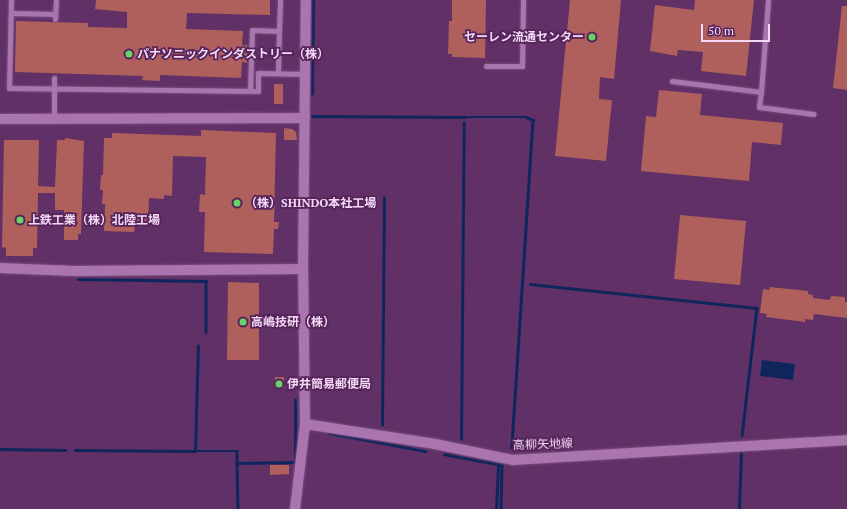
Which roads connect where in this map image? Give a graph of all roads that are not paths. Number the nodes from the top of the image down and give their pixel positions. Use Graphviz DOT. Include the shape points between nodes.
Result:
graph roads {
  1 [pos="11,0"];
  2 [pos="56,0"];
  3 [pos="280,0"];
  4 [pos="306,0"];
  5 [pos="523,0"];
  6 [pos="768,0"];
  7 [pos="11,13"];
  8 [pos="279,31"];
  9 [pos="486,66"];
  10 [pos="278,73"];
  11 [pos="306,74"];
  12 [pos="54,78"];
  13 [pos="672,82"];
  14 [pos="54,89"];
  15 [pos="250,91"];
  16 [pos="761,92"];
  17 [pos="814,114"];
  18 [pos="305,118"];
  19 [pos="0,119"];
  20 [pos="54,119"];
  21 [pos="0,268"];
  22 [pos="303,269"];
  23 [pos="305,424"];
  24 [pos="847,440"];
  25 [pos="295,509"];
  1 -- 7 [label="lane"];
  2 -- 7 [label="lane" via="55,16"];
  3 -- 8 [label="lane"];
  4 -- 11 [label="street"];
  5 -- 9 [label="lane" via="522,66"];
  6 -- 16 [label="lane"];
  7 -- 14 [label="lane" via="9,88"];
  8 -- 10 [label="lane"];
  8 -- 15 [label="lane" via="252,30"];
  10 -- 11 [label="lane"];
  10 -- 15 [label="lane" via="258,73 258,91"];
  11 -- 18 [label="street"];
  12 -- 14 [label="lane"];
  13 -- 16 [label="lane"];
  14 -- 15 [label="lane"];
  14 -- 20 [label="lane"];
  16 -- 17 [label="lane" via="759,107"];
  18 -- 20 [label="street"];
  18 -- 22 [label="street"];
  19 -- 20 [label="street"];
  21 -- 22 [label="street" via="74,271"];
  22 -- 23 [label="street"];
  23 -- 24 [label="street, 高柳矢地線" via="436,444 512,460"];
  23 -- 25 [label="street"];
}
